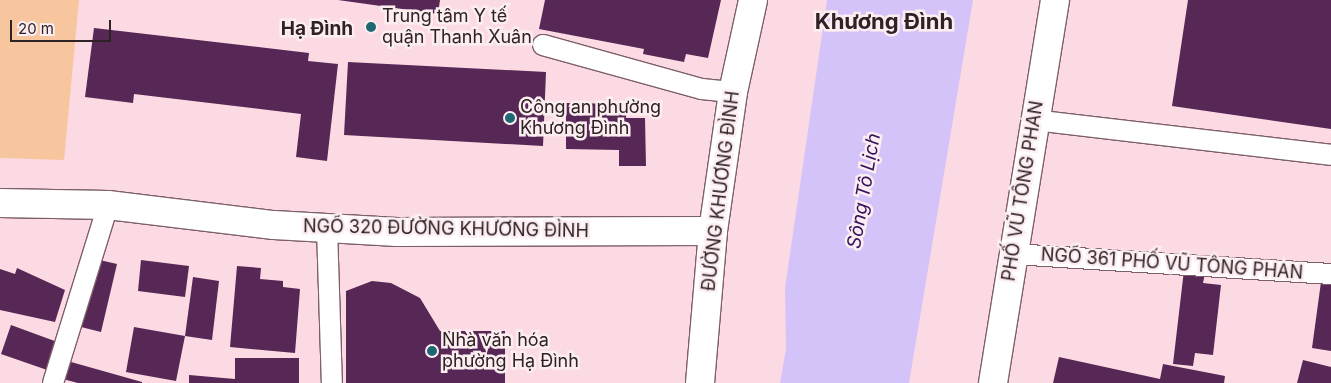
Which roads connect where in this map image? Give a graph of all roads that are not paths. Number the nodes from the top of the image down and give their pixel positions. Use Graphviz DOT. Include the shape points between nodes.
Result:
graph roads {
  1 [pos="753,0"];
  2 [pos="1055,0"];
  3 [pos="542,45"];
  4 [pos="733,92"];
  5 [pos="1034,120"];
  6 [pos="1331,155"];
  7 [pos="0,203"];
  8 [pos="108,205"];
  9 [pos="327,228"];
  10 [pos="713,231"];
  11 [pos="1013,254"];
  12 [pos="1331,274"];
  13 [pos="53,383"];
  14 [pos="332,383"];
  15 [pos="700,383"];
  16 [pos="993,383"];
  1 -- 4 [label="main road, ĐƯỜNG KHƯƠNG ĐÌNH"];
  2 -- 5 [label="main road, PHỐ VŨ TÔNG PHAN"];
  3 -- 4 [label="lane" via="702,89"];
  4 -- 10 [label="main road, ĐƯỜNG KHƯƠNG ĐÌNH"];
  5 -- 6 [label="lane"];
  5 -- 11 [label="main road, PHỐ VŨ TÔNG PHAN"];
  7 -- 8 [label="main road, NGÕ 320 ĐƯỜNG KHƯƠNG ĐÌNH"];
  8 -- 9 [label="main road, NGÕ 320 ĐƯỜNG KHƯƠNG ĐÌNH"];
  8 -- 13 [label="lane"];
  9 -- 10 [label="main road, NGÕ 320 ĐƯỜNG KHƯƠNG ĐÌNH"];
  9 -- 14 [label="lane"];
  10 -- 15 [label="main road, ĐƯỜNG KHƯƠNG ĐÌNH"];
  11 -- 12 [label="lane, NGÕ 361 PHỐ VŨ TÔNG PHAN"];
  11 -- 16 [label="main road, PHỐ VŨ TÔNG PHAN"];
}
